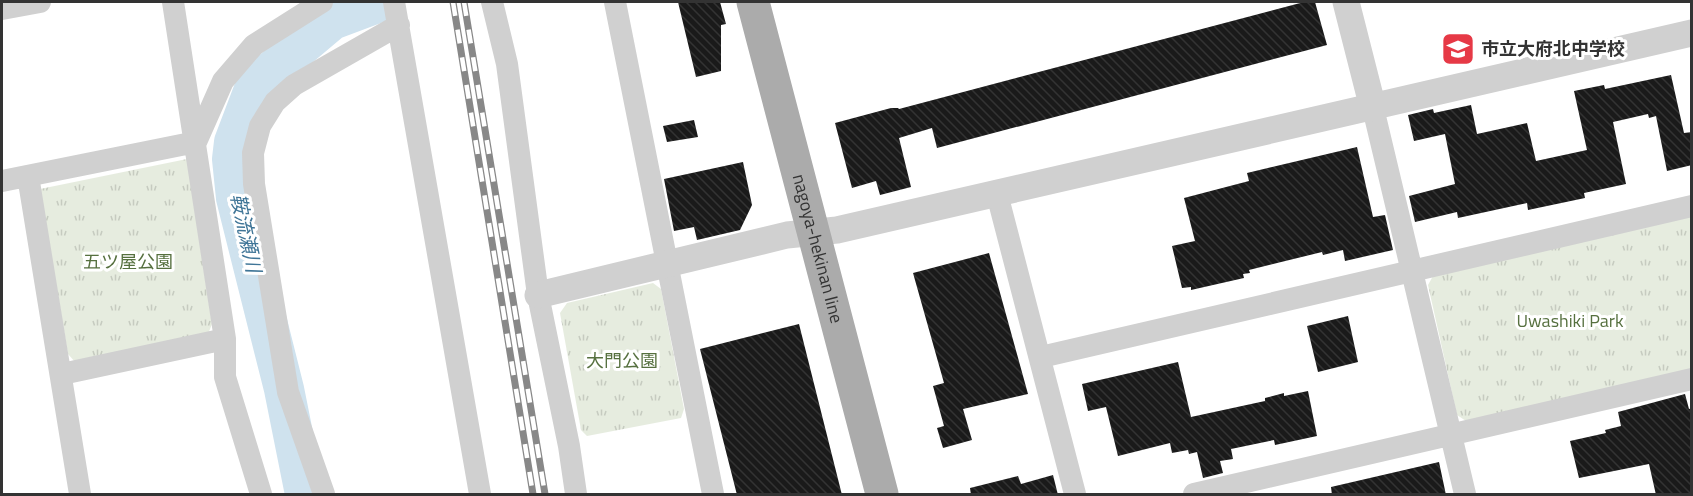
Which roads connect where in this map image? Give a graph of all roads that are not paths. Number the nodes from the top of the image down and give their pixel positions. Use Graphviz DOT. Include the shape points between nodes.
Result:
graph roads {
  1 [pos="40,2"];
  2 [pos="172,2"];
  3 [pos="322,2"];
  4 [pos="492,2"];
  5 [pos="615,2"];
  6 [pos="753,2"];
  7 [pos="1346,2"];
  8 [pos="2,9"];
  9 [pos="397,15"];
  10 [pos="1692,33"];
  11 [pos="1373,108"];
  12 [pos="196,142"];
  13 [pos="28,176"];
  14 [pos="2,181"];
  15 [pos="997,194"];
  16 [pos="1692,206"];
  17 [pos="814,233"];
  18 [pos="667,264"];
  19 [pos="1413,270"];
  20 [pos="538,295"];
  21 [pos="225,339"];
  22 [pos="1041,357"];
  23 [pos="62,374"];
  24 [pos="1692,379"];
  25 [pos="1451,435"];
  26 [pos="80,495"];
  27 [pos="261,495"];
  28 [pos="324,495"];
  29 [pos="480,495"];
  30 [pos="576,495"];
  31 [pos="713,495"];
  32 [pos="882,495"];
  33 [pos="1075,495"];
  34 [pos="1194,495"];
  35 [pos="1465,495"];
  1 -- 8 [label="street"];
  2 -- 12 [label="street"];
  3 -- 12 [label="street" via="254,45 223,81"];
  4 -- 20 [label="street" via="507,64"];
  5 -- 18 [label="street"];
  6 -- 17 [label="main road, nagoya-hekinan line"];
  7 -- 11 [label="street"];
  9 -- 28 [label="street" via="275,102 260,126 253,153 254,184 288,392"];
  9 -- 29 [label="street"];
  10 -- 11 [label="street"];
  11 -- 15 [label="street"];
  11 -- 19 [label="street"];
  12 -- 13 [label="street"];
  12 -- 21 [label="street"];
  13 -- 14 [label="street"];
  13 -- 23 [label="street"];
  15 -- 17 [label="street"];
  15 -- 22 [label="street"];
  16 -- 19 [label="street"];
  17 -- 18 [label="street"];
  17 -- 32 [label="main road, nagoya-hekinan line"];
  18 -- 20 [label="street"];
  18 -- 31 [label="street"];
  19 -- 22 [label="street"];
  19 -- 25 [label="street"];
  20 -- 30 [label="street"];
  21 -- 23 [label="street"];
  21 -- 27 [label="street" via="225,377"];
  22 -- 33 [label="street"];
  23 -- 26 [label="street"];
  24 -- 25 [label="street"];
  25 -- 34 [label="street"];
  25 -- 35 [label="street"];
}
